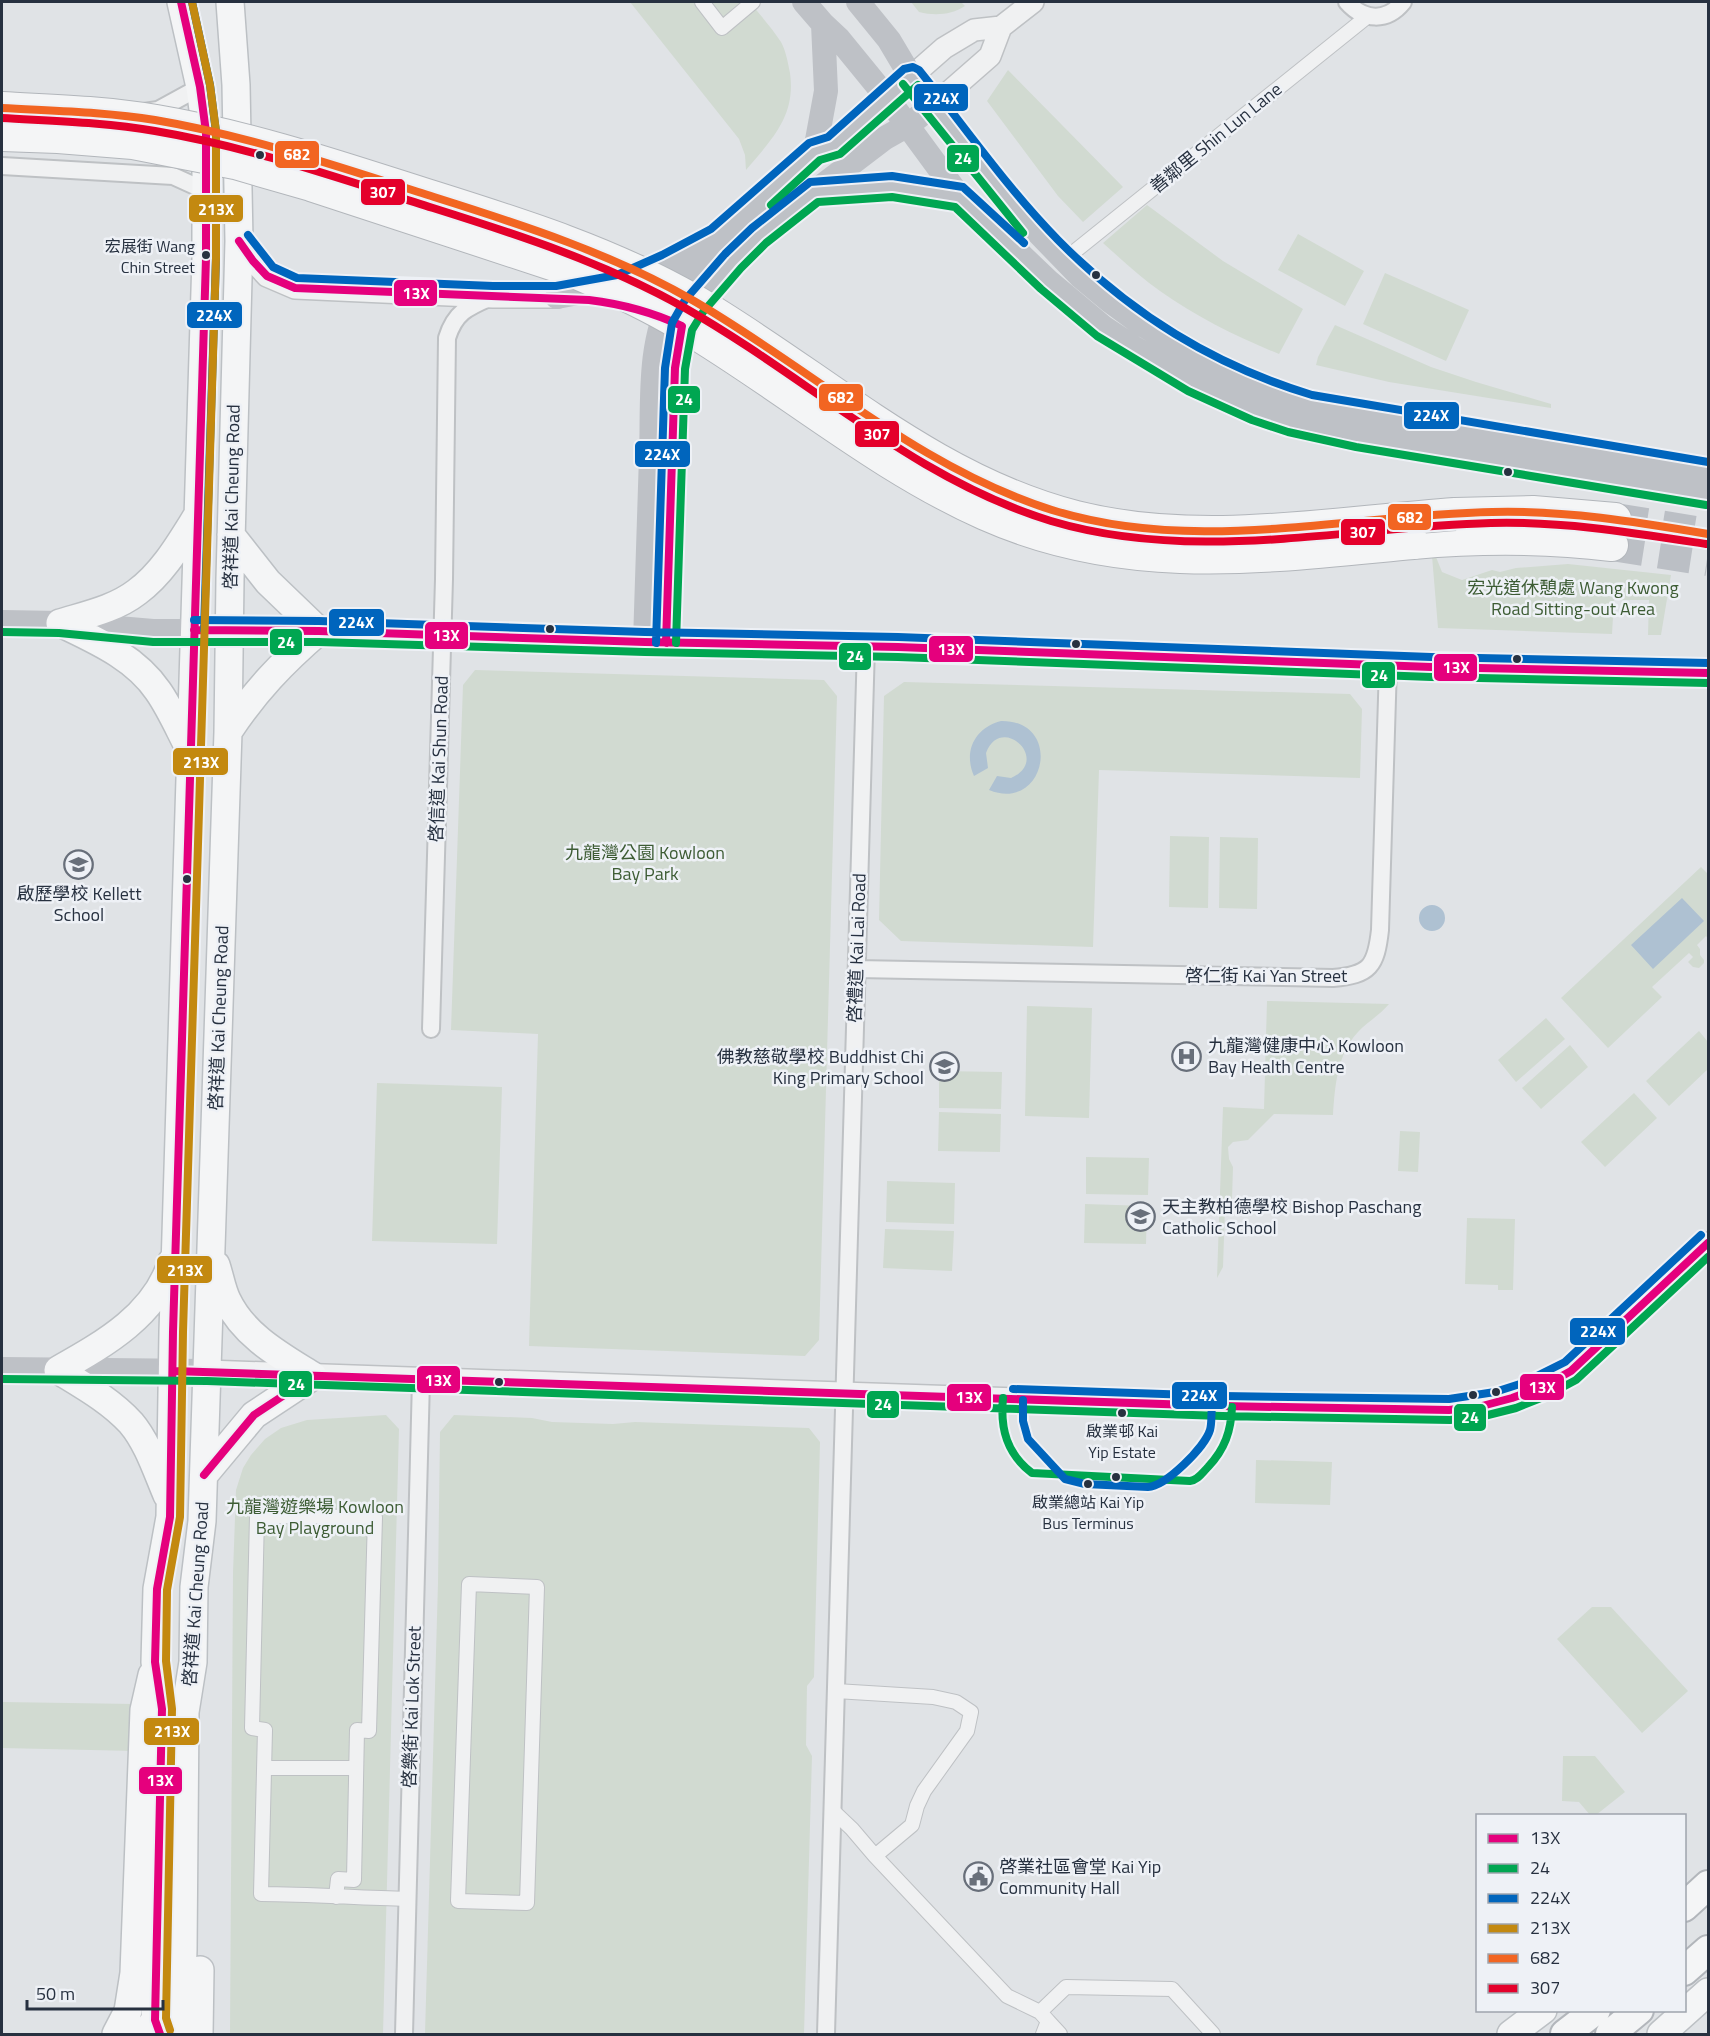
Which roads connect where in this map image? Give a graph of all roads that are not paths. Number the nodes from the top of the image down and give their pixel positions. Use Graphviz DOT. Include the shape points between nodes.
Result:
graph roads {
  1 [pos="182,2"];
  2 [pos="230,2"];
  3 [pos="702,2"];
  4 [pos="753,2"];
  5 [pos="804,2"];
  6 [pos="858,2"];
  7 [pos="1033,2"];
  8 [pos="1347,2"];
  9 [pos="1403,2"];
  10 [pos="1368,16"];
  11 [pos="823,24"];
  12 [pos="1001,27"];
  13 [pos="911,77"];
  14 [pos="200,87"];
  15 [pos="888,99"];
  16 [pos="2,104"];
  17 [pos="44,104"];
  18 [pos="934,105"];
  19 [pos="2,108"];
  20 [pos="909,124"];
  21 [pos="2,135"];
  22 [pos="815,151"];
  23 [pos="2,166"];
  24 [pos="58,169"];
  25 [pos="206,191"];
  26 [pos="814,192"];
  27 [pos="960,197"];
  28 [pos="717,238"];
  29 [pos="239,240"];
  30 [pos="1064,260"];
  31 [pos="492,297"];
  32 [pos="557,297"];
  33 [pos="673,321"];
  34 [pos="1708,472"];
  35 [pos="1708,495"];
  36 [pos="197,516"];
  37 [pos="231,535"];
  38 [pos="2,622"];
  39 [pos="60,623"];
  40 [pos="194,630"];
  41 [pos="318,631"];
  42 [pos="230,632"];
  43 [pos="443,634"];
  44 [pos="656,643"];
  45 [pos="866,646"];
  46 [pos="1388,665"];
  47 [pos="1708,673"];
  48 [pos="228,732"];
  49 [pos="190,749"];
  50 [pos="856,969"];
  51 [pos="431,1029"];
  52 [pos="1708,1243"];
  53 [pos="210,1246"];
  54 [pos="176,1248"];
  55 [pos="2,1369"];
  56 [pos="58,1370"];
  57 [pos="173,1371"];
  58 [pos="207,1371"];
  59 [pos="313,1376"];
  60 [pos="421,1380"];
  61 [pos="844,1394"];
  62 [pos="204,1475"];
  63 [pos="171,1505"];
  64 [pos="155,1662"];
  65 [pos="193,1662"];
  66 [pos="836,1691"];
  67 [pos="264,1768"];
  68 [pos="356,1768"];
  69 [pos="832,1810"];
  70 [pos="875,1856"];
  71 [pos="1708,1885"];
  72 [pos="336,1897"];
  73 [pos="407,1899"];
  74 [pos="458,1901"];
  75 [pos="1686,1905"];
  76 [pos="170,1949"];
  77 [pos="1708,1950"];
  78 [pos="1686,1969"];
  79 [pos="1708,1992"];
  80 [pos="1540,2012"];
  81 [pos="1593,2012"];
  82 [pos="1636,2012"];
  83 [pos="1686,2012"];
  84 [pos="1686,2012"];
  85 [pos="1044,2023"];
  86 [pos="153,2030"];
  87 [pos="116,2034"];
  88 [pos="180,2034"];
  89 [pos="199,2034"];
  90 [pos="404,2034"];
  91 [pos="826,2034"];
  92 [pos="1060,2034"];
  93 [pos="1214,2034"];
  94 [pos="1511,2034"];
  95 [pos="1565,2034"];
  96 [pos="1611,2034"];
  97 [pos="1661,2034"];
  1 -- 14 [label="main road, 啓祥道 Kai Cheung Road"];
  2 -- 29 [label="main road, 啓祥道 Kai Cheung Road"];
  3 -- 4 [label="street" via="722,28"];
  5 -- 11 [label="main road"];
  6 -- 13 [label="main road" via="889,40"];
  7 -- 12 [label="street"];
  8 -- 10 [label="street"];
  9 -- 10 [label="street" via="1386,16"];
  10 -- 30 [label="street, 善鄰里 Shin Lun Lane"];
  11 -- 15 [label="main road"];
  11 -- 22 [label="main road" via="826,91"];
  12 -- 13 [label="street" via="974,30 944,48"];
  12 -- 18 [label="street" via="990,56"];
  13 -- 15 [label="main road"];
  13 -- 18 [label="main road"];
  14 -- 17 [label="street" via="158,110 139,113"];
  14 -- 25 [label="main road, 啓祥道 Kai Cheung Road" via="206,132"];
  15 -- 20 [label="main road"];
  15 -- 22 [label="main road" via="833,146"];
  16 -- 17 [label="street"];
  17 -- 24 [label="street" via="79,148 76,160"];
  18 -- 20 [label="main road"];
  18 -- 30 [label="main road" via="1024,218"];
  19 -- 21 [label="highway, bridge" via="100,113 199,129 275,147 568,241 691,299 956,470 1009,495 1079,518 1130,527 1216,533 1435,515 1557,513 1613,532 1536,539 1456,539 1222,559 1133,554 1066,540 987,514 931,486 686,327 567,269 311,185 203,156 99,140"];
  20 -- 26 [label="main road"];
  20 -- 27 [label="main road"];
  22 -- 28 [label="main road"];
  23 -- 24 [label="street"];
  24 -- 25 [label="street" via="173,176"];
  25 -- 36 [label="main road, 啓祥道 Kai Cheung Road"];
  26 -- 27 [label="main road" via="892,186"];
  26 -- 33 [label="main road" via="759,235 694,306"];
  27 -- 35 [label="main road" via="1103,327 1193,382 1255,410 1349,436"];
  28 -- 32 [label="main road" via="620,285"];
  28 -- 33 [label="main road" via="673,295"];
  29 -- 31 [label="street" via="267,276 295,288"];
  29 -- 37 [label="main road, 啓祥道 Kai Cheung Road"];
  30 -- 34 [label="main road" via="1150,330 1262,390 1310,405"];
  31 -- 32 [label="street"];
  31 -- 43 [label="street, 啓信道 Kai Shun Road" via="465,309 451,324 447,338"];
  32 -- 33 [label="street" via="633,307"];
  33 -- 44 [label="main road" via="654,366"];
  36 -- 39 [label="main road" via="161,570 137,592 106,609"];
  36 -- 40 [label="main road, 啓祥道 Kai Cheung Road"];
  37 -- 41 [label="main road" via="268,582"];
  37 -- 42 [label="main road, 啓祥道 Kai Cheung Road"];
  38 -- 39 [label="main road"];
  39 -- 40 [label="main road"];
  39 -- 49 [label="main road" via="129,660 158,690"];
  40 -- 42 [label="main road"];
  40 -- 49 [label="main road, 啓祥道 Kai Cheung Road"];
  41 -- 42 [label="main road"];
  41 -- 43 [label="main road"];
  41 -- 48 [label="main road" via="268,677"];
  42 -- 48 [label="main road, 啓祥道 Kai Cheung Road"];
  43 -- 44 [label="main road"];
  43 -- 51 [label="street, 啓信道 Kai Shun Road"];
  44 -- 45 [label="street"];
  45 -- 46 [label="street"];
  45 -- 50 [label="street, 啓禮道 Kai Lai Road"];
  46 -- 47 [label="street"];
  46 -- 50 [label="street, 啓仁街 Kai Yan Street" via="1378,951 1356,977"];
  48 -- 53 [label="main road, 啓祥道 Kai Cheung Road"];
  49 -- 54 [label="main road, 啓祥道 Kai Cheung Road"];
  50 -- 61 [label="street, 啓禮道 Kai Lai Road"];
  52 -- 61 [label="street" via="1571,1371 1515,1398 1477,1407 1449,1410 1222,1406"];
  53 -- 58 [label="main road, 啓祥道 Kai Cheung Road"];
  53 -- 59 [label="main road" via="227,1301 245,1326 272,1350"];
  54 -- 56 [label="main road" via="167,1277 134,1320 99,1347"];
  54 -- 57 [label="main road, 啓祥道 Kai Cheung Road"];
  55 -- 56 [label="main road"];
  56 -- 57 [label="main road"];
  56 -- 63 [label="main road" via="98,1395 131,1424 153,1460"];
  57 -- 58 [label="main road"];
  57 -- 63 [label="main road, 啓祥道 Kai Cheung Road"];
  58 -- 59 [label="street"];
  58 -- 62 [label="main road, 啓祥道 Kai Cheung Road"];
  59 -- 60 [label="street"];
  59 -- 62 [label="main road" via="254,1415"];
  60 -- 61 [label="street"];
  60 -- 73 [label="street, 啓樂街 Kai Lok Street"];
  61 -- 66 [label="street"];
  62 -- 65 [label="main road, 啓祥道 Kai Cheung Road" via="194,1587"];
  63 -- 64 [label="main road, 啓祥道 Kai Cheung Road" via="157,1589"];
  64 -- 76 [label="main road, 啓祥道 Kai Cheung Road" via="162,1709"];
  64 -- 87 [label="main road" via="144,1710 134,1973 128,2011"];
  65 -- 76 [label="main road, 啓祥道 Kai Cheung Road" via="185,1712"];
  65 -- 89 [label="main road" via="203,1712"];
  66 -- 69 [label="street"];
  66 -- 70 [label="street" via="933,1697 956,1702 970,1712 967,1731 924,1791 912,1825"];
  67 -- 68 [label="street"];
  67 -- 68 [label="street" via="265,1730 252,1728 257,1516 375,1517 369,1731 357,1730"];
  67 -- 72 [label="street" via="261,1894"];
  68 -- 72 [label="street" via="354,1880 338,1880"];
  69 -- 70 [label="street"];
  69 -- 91 [label="street"];
  70 -- 85 [label="street" via="1007,1996"];
  71 -- 75 [label="highway"];
  72 -- 73 [label="street"];
  73 -- 90 [label="street, 啓樂街 Kai Lok Street"];
  74 -- 74 [label="street" via="527,1903 537,1587 469,1584"];
  76 -- 86 [label="main road, 啓祥道 Kai Cheung Road"];
  76 -- 88 [label="main road, 啓祥道 Kai Cheung Road"];
  77 -- 78 [label="highway"];
  79 -- 83 [label="main road"];
  80 -- 94 [label="main road"];
  81 -- 95 [label="highway"];
  82 -- 96 [label="highway"];
  84 -- 97 [label="main road"];
  85 -- 92 [label="street"];
  85 -- 93 [label="street" via="1066,1987 1172,1989"];
}
